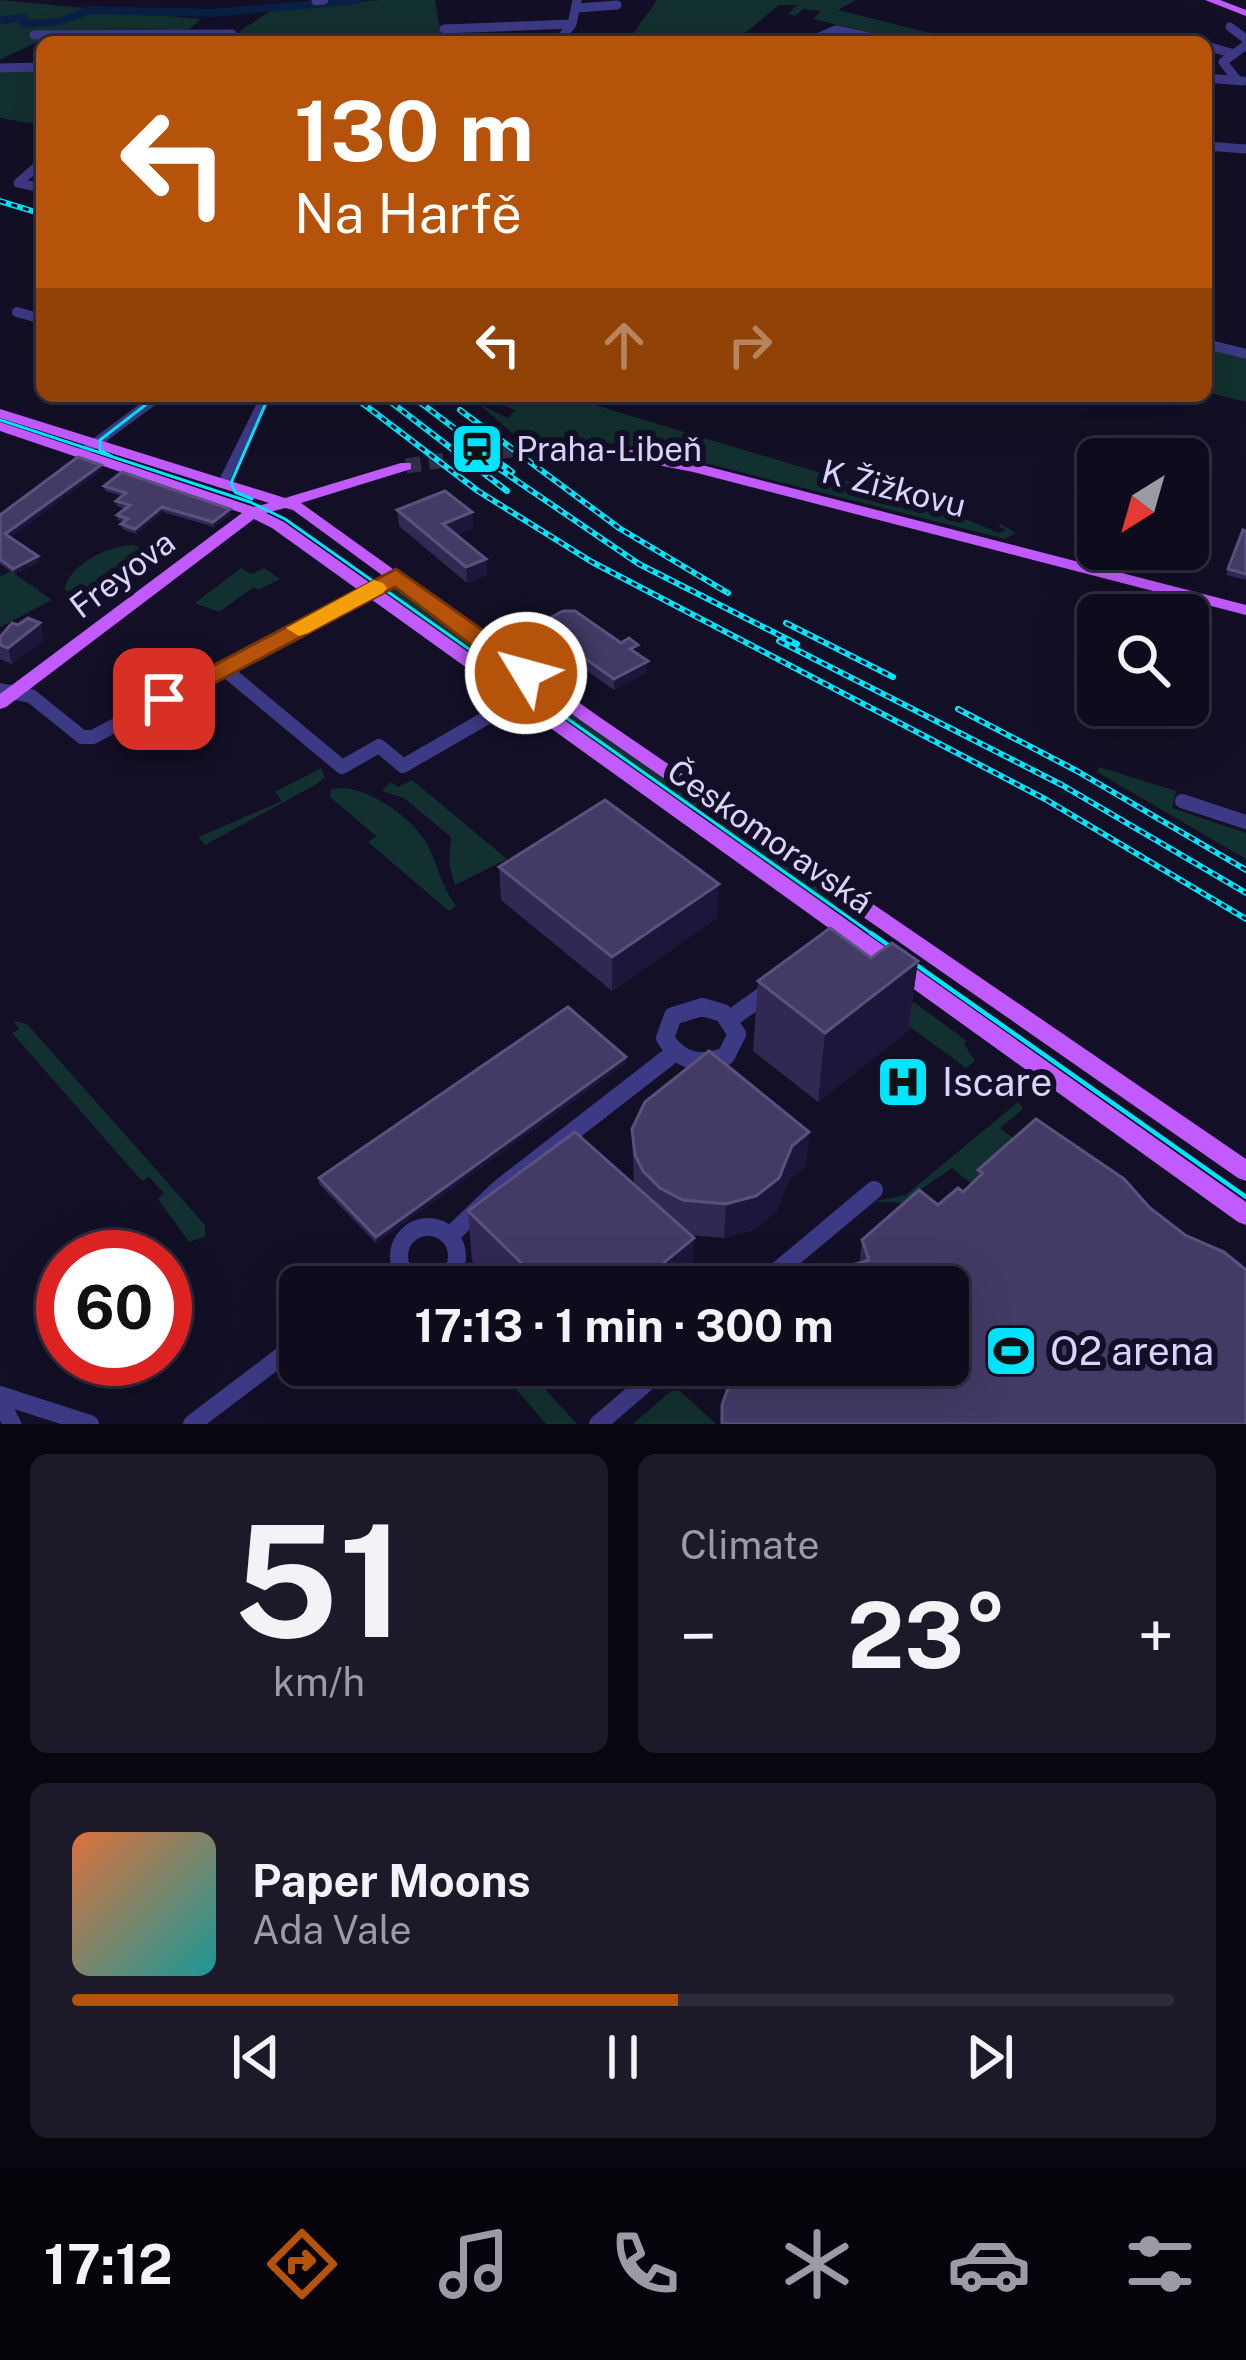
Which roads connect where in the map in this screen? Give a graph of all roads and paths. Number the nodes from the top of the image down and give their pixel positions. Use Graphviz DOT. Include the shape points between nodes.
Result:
graph roads {
  1 [pos="1210,0"];
  2 [pos="578,4"];
  3 [pos="617,5"];
  4 [pos="1246,14"];
  5 [pos="572,24"];
  6 [pos="1230,27"];
  7 [pos="444,29"];
  8 [pos="232,34"];
  9 [pos="193,36"];
  10 [pos="563,36"];
  11 [pos="813,36"];
  12 [pos="862,36"];
  13 [pos="1246,42"];
  14 [pos="1212,48"];
  15 [pos="1234,54"];
  16 [pos="36,67"];
  17 [pos="0,68"];
  18 [pos="1241,80"];
  19 [pos="1212,146"];
  20 [pos="1246,149"];
  21 [pos="36,168"];
  22 [pos="36,187"];
  23 [pos="1212,346"];
  24 [pos="1246,354"];
  25 [pos="151,402"];
  26 [pos="263,402"];
  27 [pos="0,412"];
  28 [pos="0,426"];
  29 [pos="88,448"];
  30 [pos="523,448"];
  31 [pos="406,466"];
  32 [pos="223,482"];
  33 [pos="285,500"];
  34 [pos="254,512"];
  35 [pos="396,576"];
  36 [pos="371,590"];
  37 [pos="1246,610"];
  38 [pos="223,668"];
  39 [pos="543,685"];
  40 [pos="4,695"];
  41 [pos="518,697"];
  42 [pos="1182,801"];
  43 [pos="1246,822"];
  44 [pos="787,979"];
  45 [pos="730,1019"];
  46 [pos="674,1053"];
  47 [pos="1246,1171"];
  48 [pos="874,1190"];
  49 [pos="1246,1216"];
  50 [pos="451,1235"];
  51 [pos="399,1266"];
  52 [pos="453,1266"];
  53 [pos="783,1266"];
  54 [pos="279,1358"];
  55 [pos="642,1386"];
  56 [pos="0,1398"];
  57 [pos="11,1424"];
  58 [pos="89,1424"];
  59 [pos="192,1424"];
  60 [pos="598,1424"];
  1 -- 4 [label="main road"];
  2 -- 3 [label="street"];
  2 -- 5 [label="street"];
  5 -- 7 [label="street"];
  5 -- 10 [label="street"];
  6 -- 13 [label="street"];
  8 -- 9 [label="street"];
  11 -- 12 [label="street"];
  13 -- 15 [label="street"];
  14 -- 15 [label="street"];
  15 -- 18 [label="street" via="1222,65"];
  16 -- 17 [label="street"];
  19 -- 20 [label="street"];
  21 -- 22 [label="street" via="18,184"];
  23 -- 24 [label="street"];
  25 -- 29 [label="street"];
  26 -- 32 [label="street"];
  27 -- 29 [label="main road"];
  28 -- 29 [label="main road"];
  29 -- 32 [label="main road"];
  29 -- 34 [label="main road, Českomoravská"];
  30 -- 37 [label="main road, K Žižkovu" via="694,468"];
  31 -- 33 [label="main road"];
  32 -- 33 [label="main road"];
  33 -- 34 [label="main road, Freyova"];
  33 -- 35 [label="main road, Českomoravská"];
  34 -- 36 [label="main road, Českomoravská"];
  34 -- 40 [label="main road, Freyova"];
  35 -- 36 [label="street"];
  35 -- 39 [label="main road, Českomoravská"];
  36 -- 38 [label="street"];
  36 -- 41 [label="main road, Českomoravská"];
  38 -- 40 [label="street" via="93,737 82,737 32,696"];
  38 -- 41 [label="street" via="343,767 379,746 403,766"];
  39 -- 41 [label="street"];
  39 -- 47 [label="main road, Českomoravská"];
  41 -- 49 [label="main road, Českomoravská" via="844,939"];
  42 -- 43 [label="street"];
  44 -- 45 [label="street"];
  45 -- 46 [label="street" via="736,1042 726,1056 694,1062"];
  45 -- 46 [label="street" via="713,1009 682,1011 665,1030"];
  46 -- 50 [label="street"];
  48 -- 53 [label="street"];
  50 -- 51 [label="street" via="409,1235"];
  50 -- 52 [label="street" via="459,1257"];
  54 -- 59 [label="street"];
  55 -- 60 [label="street"];
  56 -- 57 [label="street"];
  56 -- 58 [label="street"];
}
